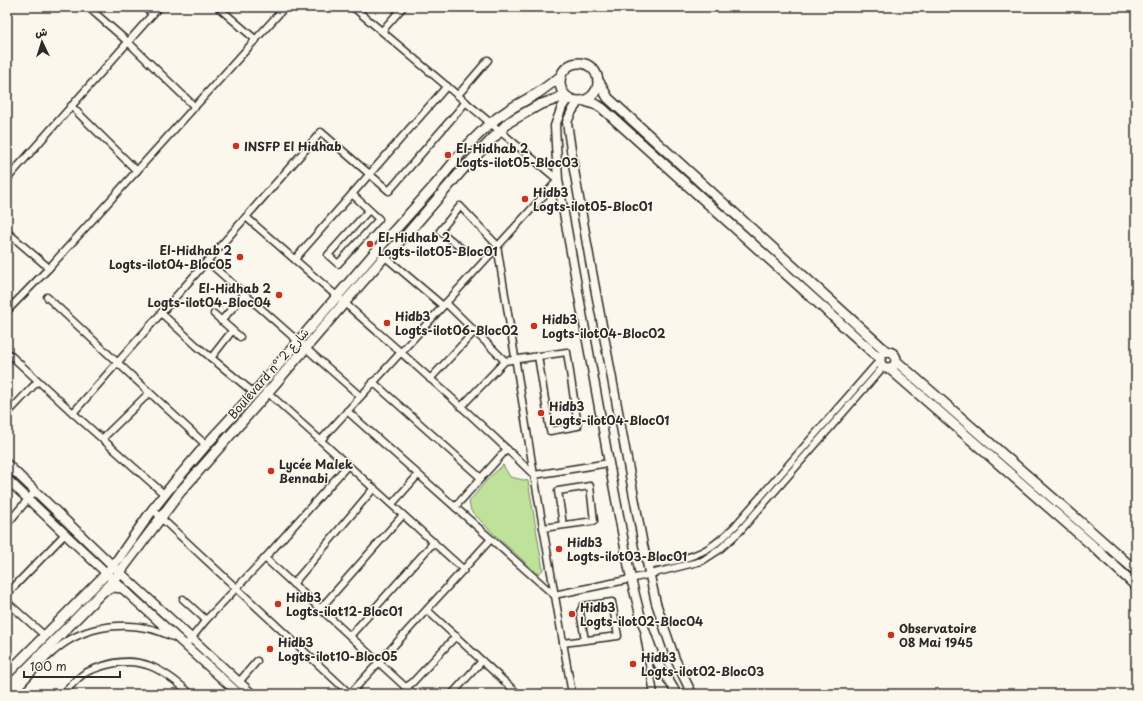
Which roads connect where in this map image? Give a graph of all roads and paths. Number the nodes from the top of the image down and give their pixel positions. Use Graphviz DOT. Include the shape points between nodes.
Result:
graph roads {
  1 [pos="88,7"];
  2 [pos="144,7"];
  3 [pos="158,7"];
  4 [pos="218,7"];
  5 [pos="285,7"];
  6 [pos="353,7"];
  7 [pos="403,7"];
  8 [pos="153,14"];
  9 [pos="382,31"];
  10 [pos="256,40"];
  11 [pos="128,42"];
  12 [pos="488,60"];
  13 [pos="560,77"];
  14 [pos="598,82"];
  15 [pos="447,86"];
  16 [pos="458,95"];
  17 [pos="566,96"];
  18 [pos="582,101"];
  19 [pos="466,102"];
  20 [pos="71,106"];
  21 [pos="195,107"];
  22 [pos="491,123"];
  23 [pos="500,130"];
  24 [pos="137,171"];
  25 [pos="370,174"];
  26 [pos="7,179"];
  27 [pos="558,180"];
  28 [pos="352,194"];
  29 [pos="369,210"];
  30 [pos="246,217"];
  31 [pos="7,232"];
  32 [pos="497,246"];
  33 [pos="462,249"];
  34 [pos="377,250"];
  35 [pos="385,256"];
  36 [pos="295,259"];
  37 [pos="208,260"];
  38 [pos="49,268"];
  39 [pos="245,294"];
  40 [pos="47,297"];
  41 [pos="341,299"];
  42 [pos="444,304"];
  43 [pos="7,312"];
  44 [pos="161,313"];
  45 [pos="214,314"];
  46 [pos="221,321"];
  47 [pos="232,331"];
  48 [pos="475,331"];
  49 [pos="240,337"];
  50 [pos="302,344"];
  51 [pos="7,352"];
  52 [pos="401,352"];
  53 [pos="886,352"];
  54 [pos="538,356"];
  55 [pos="212,358"];
  56 [pos="516,359"];
  57 [pos="505,361"];
  58 [pos="896,361"];
  59 [pos="117,363"];
  60 [pos="883,364"];
  61 [pos="430,379"];
  62 [pos="38,381"];
  63 [pos="373,382"];
  64 [pos="260,386"];
  65 [pos="268,392"];
  66 [pos="149,393"];
  67 [pos="254,394"];
  68 [pos="360,396"];
  69 [pos="461,407"];
  70 [pos="347,411"];
  71 [pos="73,413"];
  72 [pos="7,414"];
  73 [pos="103,438"];
  74 [pos="321,440"];
  75 [pos="206,445"];
  76 [pos="507,449"];
  77 [pos="608,463"];
  78 [pos="7,464"];
  79 [pos="348,465"];
  80 [pos="418,475"];
  81 [pos="534,475"];
  82 [pos="481,478"];
  83 [pos="7,479"];
  84 [pos="374,488"];
  85 [pos="35,491"];
  86 [pos="164,494"];
  87 [pos="28,499"];
  88 [pos="392,504"];
  89 [pos="455,507"];
  90 [pos="153,509"];
  91 [pos="403,515"];
  92 [pos="161,518"];
  93 [pos="7,524"];
  94 [pos="563,525"];
  95 [pos="543,528"];
  96 [pos="65,534"];
  97 [pos="491,539"];
  98 [pos="434,542"];
  99 [pos="265,558"];
  100 [pos="113,566"];
  101 [pos="464,570"];
  102 [pos="648,570"];
  103 [pos="1136,571"];
  104 [pos="120,572"];
  105 [pos="107,573"];
  106 [pos="631,579"];
  107 [pos="114,580"];
  108 [pos="293,584"];
  109 [pos="1136,586"];
  110 [pos="122,588"];
  111 [pos="236,588"];
  112 [pos="106,590"];
  113 [pos="7,594"];
  114 [pos="554,595"];
  115 [pos="183,599"];
  116 [pos="7,602"];
  117 [pos="320,609"];
  118 [pos="427,610"];
  119 [pos="206,620"];
  120 [pos="642,622"];
  121 [pos="44,635"];
  122 [pos="350,636"];
  123 [pos="456,636"];
  124 [pos="585,640"];
  125 [pos="186,641"];
  126 [pos="563,643"];
  127 [pos="257,661"];
  128 [pos="482,661"];
  129 [pos="379,662"];
  130 [pos="7,674"];
  131 [pos="239,682"];
  132 [pos="406,687"];
  133 [pos="7,689"];
  134 [pos="514,693"];
  135 [pos="12,694"];
  136 [pos="63,694"];
  137 [pos="191,694"];
  138 [pos="238,694"];
  139 [pos="252,694"];
  140 [pos="350,694"];
  141 [pos="414,694"];
  142 [pos="452,694"];
  143 [pos="572,694"];
  144 [pos="652,694"];
  145 [pos="677,694"];
  146 [pos="692,694"];
  1 -- 11 [label="street"];
  2 -- 8 [label="street"];
  3 -- 8 [label="street"];
  4 -- 10 [label="street"];
  5 -- 10 [label="street"];
  6 -- 9 [label="street"];
  7 -- 9 [label="street"];
  8 -- 11 [label="street"];
  9 -- 15 [label="street"];
  10 -- 21 [label="street"];
  11 -- 20 [label="street"];
  11 -- 21 [label="street"];
  12 -- 16 [label="street"];
  13 -- 14 [label="main road" via="567,66 580,62 592,67"];
  13 -- 17 [label="main road" via="559,84"];
  13 -- 22 [label="main road, Boulevard n° شارع 2"];
  14 -- 18 [label="main road" via="595,93"];
  14 -- 53 [label="main road" via="608,98"];
  15 -- 16 [label="street"];
  15 -- 25 [label="street"];
  16 -- 19 [label="street"];
  17 -- 18 [label="main road" via="572,100"];
  17 -- 23 [label="main road, Boulevard n° شارع 2" via="525,112"];
  17 -- 27 [label="street" via="555,126"];
  18 -- 60 [label="main road" via="602,108"];
  18 -- 102 [label="street" via="572,111 568,122 573,164"];
  19 -- 22 [label="street"];
  19 -- 25 [label="street" via="389,190"];
  20 -- 24 [label="street"];
  20 -- 26 [label="street"];
  21 -- 24 [label="street"];
  22 -- 23 [label="street"];
  22 -- 34 [label="main road, Boulevard n° شارع 2" via="467,146"];
  23 -- 27 [label="street"];
  23 -- 35 [label="main road, Boulevard n° شارع 2"];
  24 -- 38 [label="street"];
  25 -- 28 [label="street"];
  25 -- 30 [label="street" via="321,132"];
  27 -- 32 [label="street"];
  27 -- 77 [label="street"];
  28 -- 29 [label="street"];
  28 -- 36 [label="street"];
  29 -- 29 [label="street" via="379,219 338,264 328,255"];
  30 -- 36 [label="street"];
  30 -- 37 [label="street"];
  31 -- 38 [label="street"];
  32 -- 33 [label="street" via="460,206 440,231"];
  32 -- 42 [label="street"];
  32 -- 56 [label="street"];
  34 -- 35 [label="street"];
  34 -- 41 [label="main road, Boulevard n° شارع 2"];
  35 -- 41 [label="main road, Boulevard n° شارع 2"];
  35 -- 42 [label="street"];
  36 -- 41 [label="street"];
  37 -- 39 [label="street"];
  37 -- 44 [label="street"];
  38 -- 43 [label="street"];
  39 -- 46 [label="street"];
  39 -- 50 [label="street"];
  40 -- 59 [label="street"];
  41 -- 50 [label="main road, Boulevard n° شارع 2"];
  41 -- 52 [label="street"];
  42 -- 48 [label="street"];
  42 -- 52 [label="street"];
  44 -- 55 [label="street"];
  44 -- 59 [label="street"];
  45 -- 46 [label="street"];
  46 -- 47 [label="street"];
  47 -- 49 [label="street"];
  47 -- 55 [label="street"];
  48 -- 57 [label="street"];
  48 -- 61 [label="street"];
  50 -- 64 [label="main road, Boulevard n° شارع 2"];
  50 -- 65 [label="main road, Boulevard n° شارع 2"];
  50 -- 68 [label="street"];
  51 -- 62 [label="street"];
  52 -- 61 [label="street"];
  52 -- 63 [label="street"];
  53 -- 58 [label="main road" via="894,354"];
  53 -- 60 [label="main road" via="882,354"];
  54 -- 54 [label="street" via="567,352 578,426 550,431"];
  54 -- 56 [label="street"];
  55 -- 67 [label="street"];
  56 -- 57 [label="street"];
  56 -- 81 [label="street"];
  57 -- 69 [label="street"];
  58 -- 60 [label="main road" via="894,366"];
  58 -- 103 [label="main road"];
  59 -- 66 [label="street"];
  59 -- 71 [label="street"];
  60 -- 102 [label="street" via="716,544 698,554"];
  60 -- 109 [label="main road"];
  61 -- 69 [label="street"];
  62 -- 71 [label="street"];
  62 -- 72 [label="street"];
  63 -- 68 [label="street"];
  63 -- 82 [label="street"];
  64 -- 65 [label="street"];
  64 -- 67 [label="main road, Boulevard n° شارع 2"];
  65 -- 74 [label="street"];
  65 -- 92 [label="main road, Boulevard n° شارع 2"];
  66 -- 73 [label="street"];
  66 -- 75 [label="street"];
  67 -- 75 [label="main road, Boulevard n° شارع 2"];
  68 -- 70 [label="street"];
  69 -- 76 [label="street"];
  70 -- 74 [label="street"];
  70 -- 80 [label="street"];
  71 -- 73 [label="street"];
  73 -- 86 [label="street"];
  74 -- 79 [label="street"];
  75 -- 86 [label="main road, Boulevard n° شارع 2"];
  76 -- 81 [label="street"];
  76 -- 82 [label="street"];
  77 -- 81 [label="street"];
  77 -- 106 [label="street"];
  78 -- 85 [label="street"];
  79 -- 84 [label="street"];
  79 -- 99 [label="street"];
  80 -- 88 [label="street"];
  80 -- 89 [label="street"];
  81 -- 95 [label="street"];
  82 -- 89 [label="street"];
  83 -- 87 [label="street"];
  84 -- 88 [label="street"];
  84 -- 108 [label="street"];
  85 -- 87 [label="street"];
  85 -- 100 [label="street"];
  86 -- 90 [label="main road, Boulevard n° شارع 2"];
  87 -- 93 [label="street"];
  87 -- 96 [label="street"];
  88 -- 91 [label="street"];
  89 -- 97 [label="street"];
  90 -- 92 [label="street"];
  90 -- 100 [label="main road, Boulevard n° شارع 2"];
  91 -- 98 [label="street"];
  91 -- 117 [label="street"];
  92 -- 104 [label="main road, Boulevard n° شارع 2"];
  92 -- 111 [label="street"];
  94 -- 94 [label="street" via="594,521 590,486 558,491"];
  94 -- 95 [label="street"];
  95 -- 114 [label="street"];
  96 -- 105 [label="street"];
  96 -- 113 [label="street"];
  97 -- 101 [label="street"];
  97 -- 114 [label="street"];
  98 -- 101 [label="street"];
  98 -- 122 [label="street"];
  99 -- 108 [label="street"];
  99 -- 111 [label="street"];
  100 -- 104 [label="street"];
  100 -- 105 [label="main road, Boulevard n° شارع 2"];
  101 -- 118 [label="street"];
  102 -- 106 [label="street"];
  102 -- 146 [label="street" via="675,659"];
  104 -- 107 [label="main road, Boulevard n° شارع 2"];
  104 -- 125 [label="street"];
  105 -- 107 [label="street"];
  105 -- 121 [label="main road, Boulevard n° شارع 2"];
  106 -- 114 [label="street"];
  106 -- 120 [label="street"];
  107 -- 110 [label="street"];
  107 -- 112 [label="main road, Boulevard n° شارع 2"];
  108 -- 117 [label="street"];
  110 -- 112 [label="main road"];
  110 -- 125 [label="street"];
  111 -- 119 [label="street"];
  111 -- 140 [label="street"];
  112 -- 133 [label="main road, Boulevard n° شارع 2"];
  114 -- 126 [label="street"];
  115 -- 119 [label="street"];
  116 -- 121 [label="street"];
  117 -- 122 [label="street"];
  118 -- 123 [label="street"];
  118 -- 129 [label="street"];
  119 -- 125 [label="street"];
  120 -- 144 [label="street"];
  120 -- 145 [label="street" via="656,660"];
  121 -- 130 [label="main road, Boulevard n° شارع 2"];
  122 -- 129 [label="street"];
  123 -- 128 [label="street"];
  123 -- 132 [label="street"];
  124 -- 124 [label="street" via="618,636 612,602 583,606 580,612"];
  124 -- 126 [label="street"];
  125 -- 131 [label="street"];
  125 -- 135 [label="street" via="162,631 139,626 121,625 92,630 68,641 53,652"];
  125 -- 138 [label="street"];
  126 -- 143 [label="street"];
  127 -- 131 [label="street"];
  128 -- 134 [label="street"];
  128 -- 142 [label="street"];
  129 -- 132 [label="street"];
  129 -- 140 [label="street"];
  131 -- 139 [label="street"];
  132 -- 141 [label="street"];
  136 -- 137 [label="street" via="86,672 128,661 158,669"];
}
